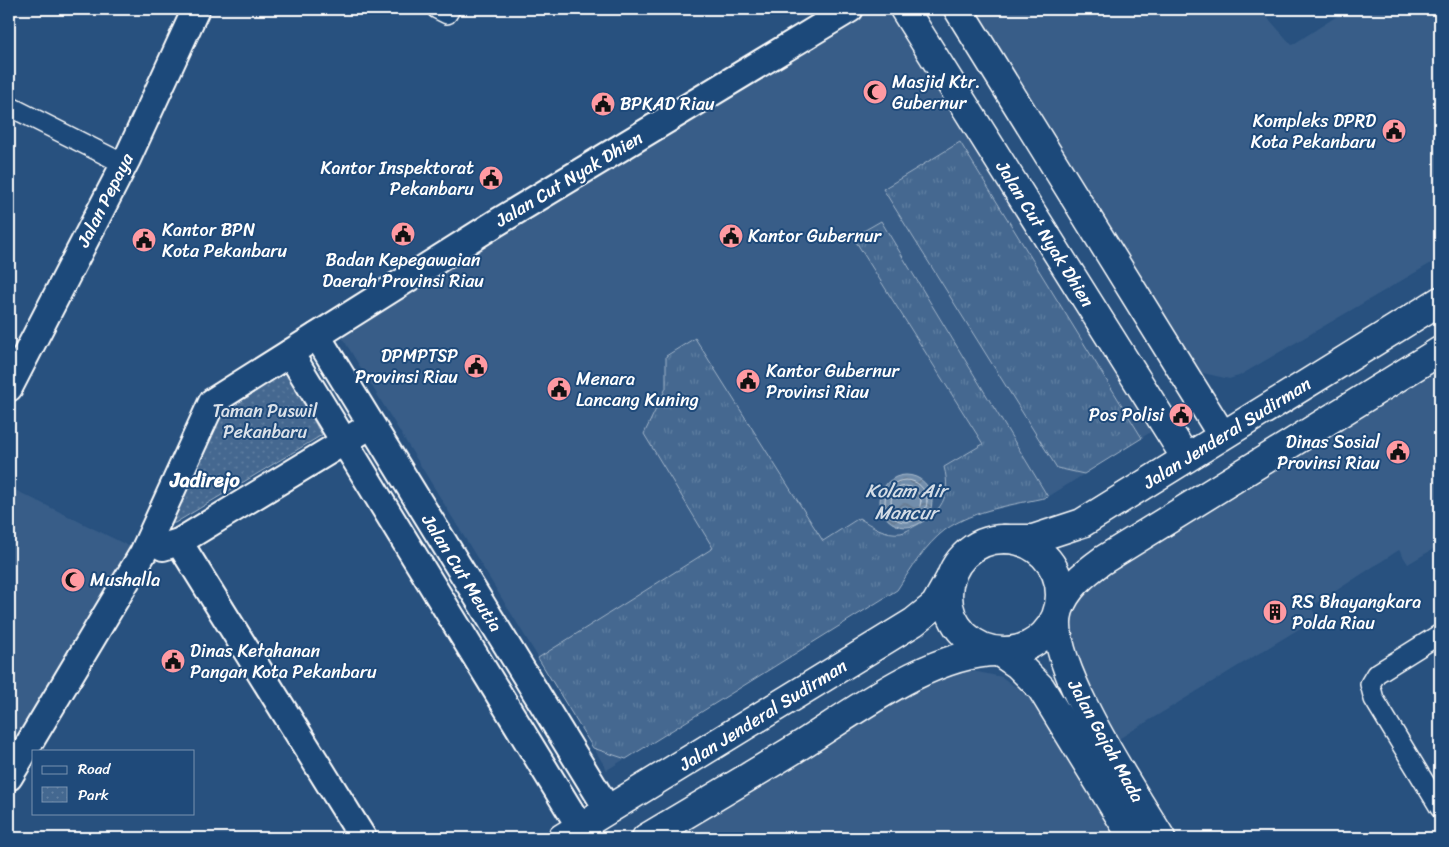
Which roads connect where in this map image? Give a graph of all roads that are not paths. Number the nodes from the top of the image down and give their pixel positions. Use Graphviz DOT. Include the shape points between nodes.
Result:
graph roads {
  1 [pos="196,9"];
  2 [pos="850,9"];
  3 [pos="904,9"];
  4 [pos="958,9"];
  5 [pos="9,106"];
  6 [pos="124,164"];
  7 [pos="1440,302"];
  8 [pos="317,336"];
  9 [pos="1440,352"];
  10 [pos="290,353"];
  11 [pos="9,388"];
  12 [pos="1194,389"];
  13 [pos="1156,411"];
  14 [pos="372,424"];
  15 [pos="1222,435"];
  16 [pos="344,441"];
  17 [pos="1186,458"];
  18 [pos="1004,539"];
  19 [pos="179,542"];
  20 [pos="143,553"];
  21 [pos="951,577"];
  22 [pos="1058,611"];
  23 [pos="1440,634"];
  24 [pos="999,652"];
  25 [pos="9,777"];
  26 [pos="1440,808"];
  27 [pos="608,810"];
  28 [pos="571,833"];
  29 [pos="363,838"];
  30 [pos="646,838"];
  31 [pos="1133,838"];
  32 [pos="1161,838"];
  1 -- 6 [label="street, Jalan Pepaya"];
  2 -- 8 [label="street, Jalan Cut Nyak Dhien" via="496,223"];
  3 -- 13 [label="main road, Jalan Cut Nyak Dhien"];
  4 -- 12 [label="main road"];
  5 -- 6 [label="street"];
  6 -- 11 [label="street, Jalan Pepaya"];
  7 -- 15 [label="main road, Jalan Jenderal Sudirman"];
  8 -- 10 [label="street, Jalan Cut Nyak Dhien"];
  8 -- 14 [label="street, Jalan Cut Meutia"];
  9 -- 22 [label="main road" via="1103,560 1069,590"];
  10 -- 16 [label="street, Jalan Cut Meutia"];
  10 -- 20 [label="street, Jalan Cut Nyak Dhien" via="212,402"];
  12 -- 13 [label="main road"];
  12 -- 15 [label="main road"];
  13 -- 17 [label="main road, Jalan Cut Nyak Dhien"];
  14 -- 16 [label="street"];
  14 -- 27 [label="street, Jalan Cut Meutia"];
  15 -- 17 [label="main road, Jalan Jenderal Sudirman"];
  16 -- 19 [label="street"];
  16 -- 28 [label="street, Jalan Cut Meutia"];
  17 -- 18 [label="main road, Jalan Jenderal Sudirman" via="1082,523 1033,539"];
  18 -- 21 [label="main road" via="977,546 966,554"];
  18 -- 22 [label="main road" via="1032,546 1053,567 1059,582"];
  19 -- 20 [label="street"];
  19 -- 29 [label="street"];
  20 -- 25 [label="street"];
  21 -- 24 [label="main road" via="948,590 950,609 957,626 970,640"];
  21 -- 27 [label="main road, Jalan Jenderal Sudirman" via="935,605 914,622"];
  22 -- 24 [label="main road" via="1053,624 1036,642 1025,648"];
  22 -- 32 [label="main road, Jalan Gajah Mada" via="1056,628 1060,650 1080,701"];
  23 -- 26 [label="street" via="1376,674 1370,684 1374,699"];
  24 -- 30 [label="main road" via="972,654 934,666 899,684"];
  24 -- 31 [label="main road, Jalan Gajah Mada" via="1041,688"];
  27 -- 28 [label="main road, Jalan Jenderal Sudirman"];
}
